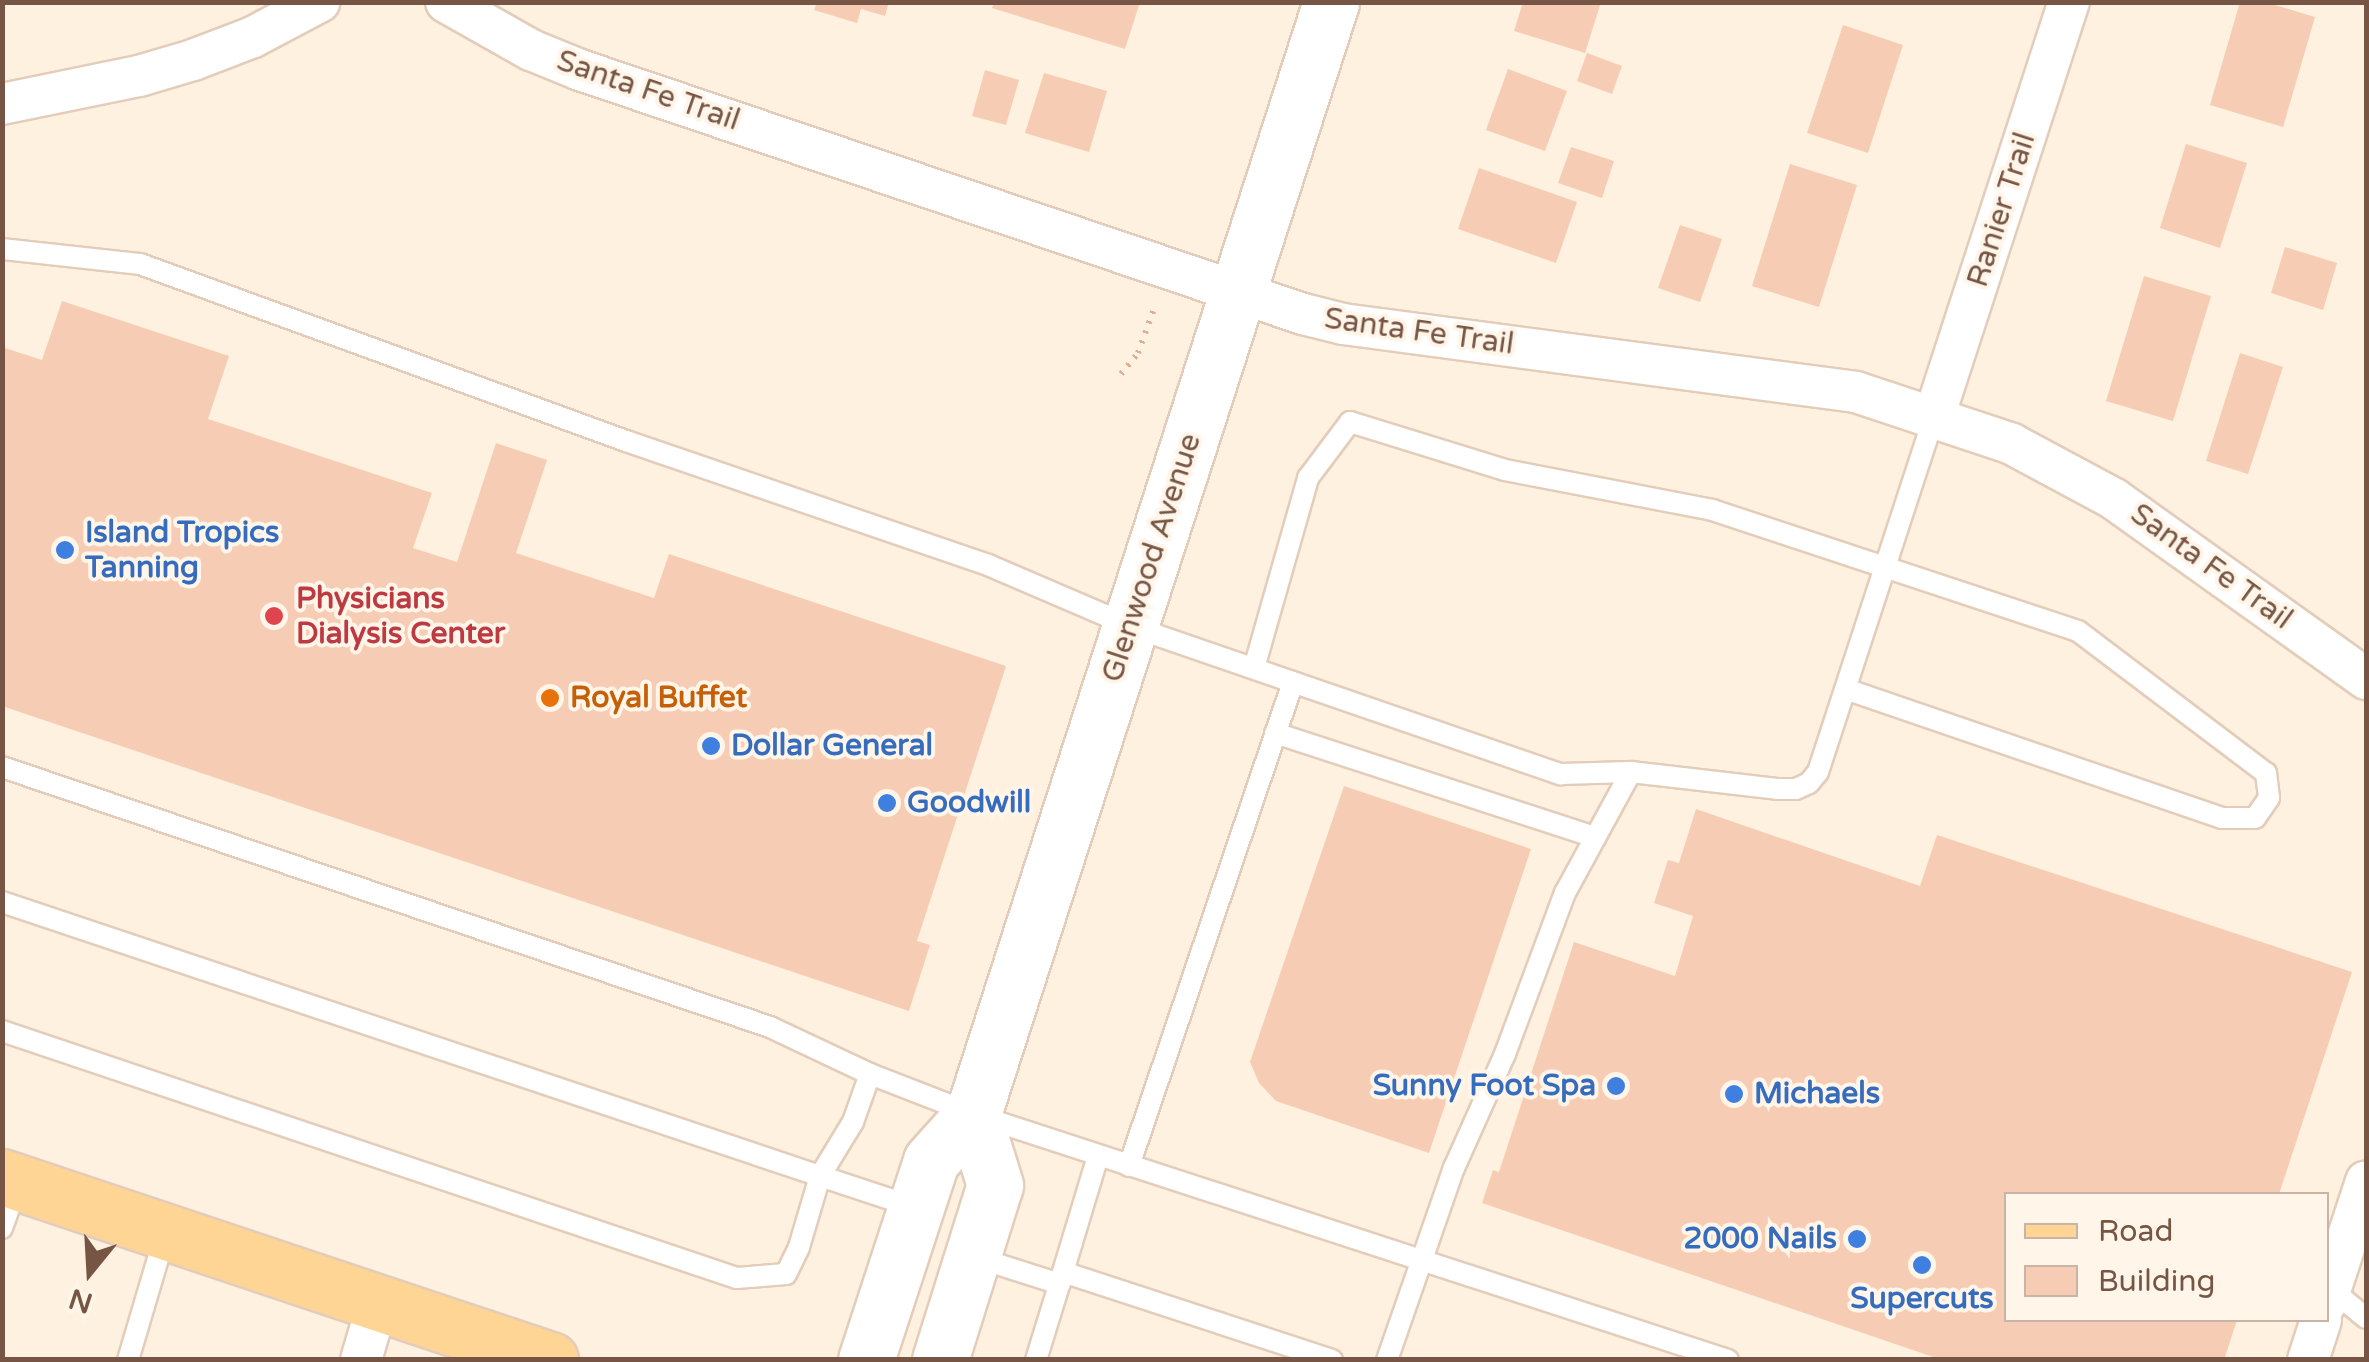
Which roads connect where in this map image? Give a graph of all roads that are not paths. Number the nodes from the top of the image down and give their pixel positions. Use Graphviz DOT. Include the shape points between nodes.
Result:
graph roads {
  1 [pos="319,2"];
  2 [pos="446,2"];
  3 [pos="1332,2"];
  4 [pos="2069,2"];
  5 [pos="2,104"];
  6 [pos="2,249"];
  7 [pos="1238,289"];
  8 [pos="1934,417"];
  9 [pos="1886,568"];
  10 [pos="1130,626"];
  11 [pos="1254,668"];
  12 [pos="2366,678"];
  13 [pos="1293,682"];
  14 [pos="1846,690"];
  15 [pos="1276,733"];
  16 [pos="2,767"];
  17 [pos="1631,772"];
  18 [pos="1596,837"];
  19 [pos="2,902"];
  20 [pos="2,1031"];
  21 [pos="870,1074"];
  22 [pos="973,1114"];
  23 [pos="1098,1156"];
  24 [pos="1130,1166"];
  25 [pos="820,1176"];
  26 [pos="2366,1181"];
  27 [pos="8,1196"];
  28 [pos="916,1208"];
  29 [pos="167,1231"];
  30 [pos="973,1256"];
  31 [pos="1421,1259"];
  32 [pos="1062,1278"];
  33 [pos="2329,1295"];
  34 [pos="378,1302"];
  35 [pos="2329,1305"];
  36 [pos="2366,1318"];
  37 [pos="2320,1322"];
  38 [pos="515,1354"];
  39 [pos="128,1360"];
  40 [pos="361,1360"];
  41 [pos="866,1360"];
  42 [pos="940,1360"];
  43 [pos="1036,1360"];
  44 [pos="1332,1360"];
  45 [pos="1388,1360"];
  46 [pos="1728,1360"];
  47 [pos="2308,1360"];
  1 -- 5 [label="street" via="193,60"];
  2 -- 7 [label="street, Santa Fe Trail" via="580,70"];
  3 -- 7 [label="street, Glenwood Avenue"];
  4 -- 8 [label="street, Ranier Trail"];
  6 -- 10 [label="lane" via="140,264 988,565"];
  7 -- 8 [label="street, Santa Fe Trail" via="1343,324 1856,392"];
  7 -- 10 [label="street, Glenwood Avenue"];
  8 -- 9 [label="lane"];
  8 -- 12 [label="street, Santa Fe Trail" via="2012,444 2114,498"];
  9 -- 11 [label="lane" via="1712,510 1505,470 1350,422 1308,478"];
  9 -- 14 [label="lane"];
  9 -- 14 [label="lane" via="2078,631 2266,773 2270,798 2255,818 2222,818"];
  10 -- 11 [label="lane"];
  10 -- 22 [label="street, Glenwood Avenue"];
  11 -- 13 [label="lane"];
  13 -- 15 [label="lane"];
  13 -- 17 [label="lane" via="1561,774"];
  14 -- 17 [label="lane" via="1818,772 1796,789"];
  15 -- 18 [label="lane"];
  15 -- 24 [label="lane"];
  16 -- 21 [label="lane" via="770,1027"];
  17 -- 18 [label="lane"];
  18 -- 31 [label="lane" via="1565,893"];
  19 -- 25 [label="lane"];
  20 -- 25 [label="lane" via="737,1278 786,1274"];
  21 -- 22 [label="lane"];
  21 -- 25 [label="lane"];
  22 -- 23 [label="lane"];
  22 -- 28 [label="street, Glenwood Avenue" via="931,1162"];
  22 -- 30 [label="street" via="995,1185"];
  23 -- 24 [label="lane"];
  23 -- 32 [label="lane"];
  24 -- 31 [label="lane"];
  25 -- 28 [label="lane"];
  26 -- 33 [label="street"];
  27 -- 29 [label="main road"];
  28 -- 41 [label="street, Glenwood Avenue"];
  29 -- 34 [label="main road"];
  29 -- 39 [label="lane"];
  30 -- 32 [label="lane"];
  30 -- 42 [label="street"];
  31 -- 45 [label="lane"];
  31 -- 46 [label="lane"];
  32 -- 43 [label="lane"];
  32 -- 44 [label="lane"];
  34 -- 38 [label="main road"];
  34 -- 40 [label="street"];
  35 -- 36 [label="lane"];
  37 -- 47 [label="street"];
}
